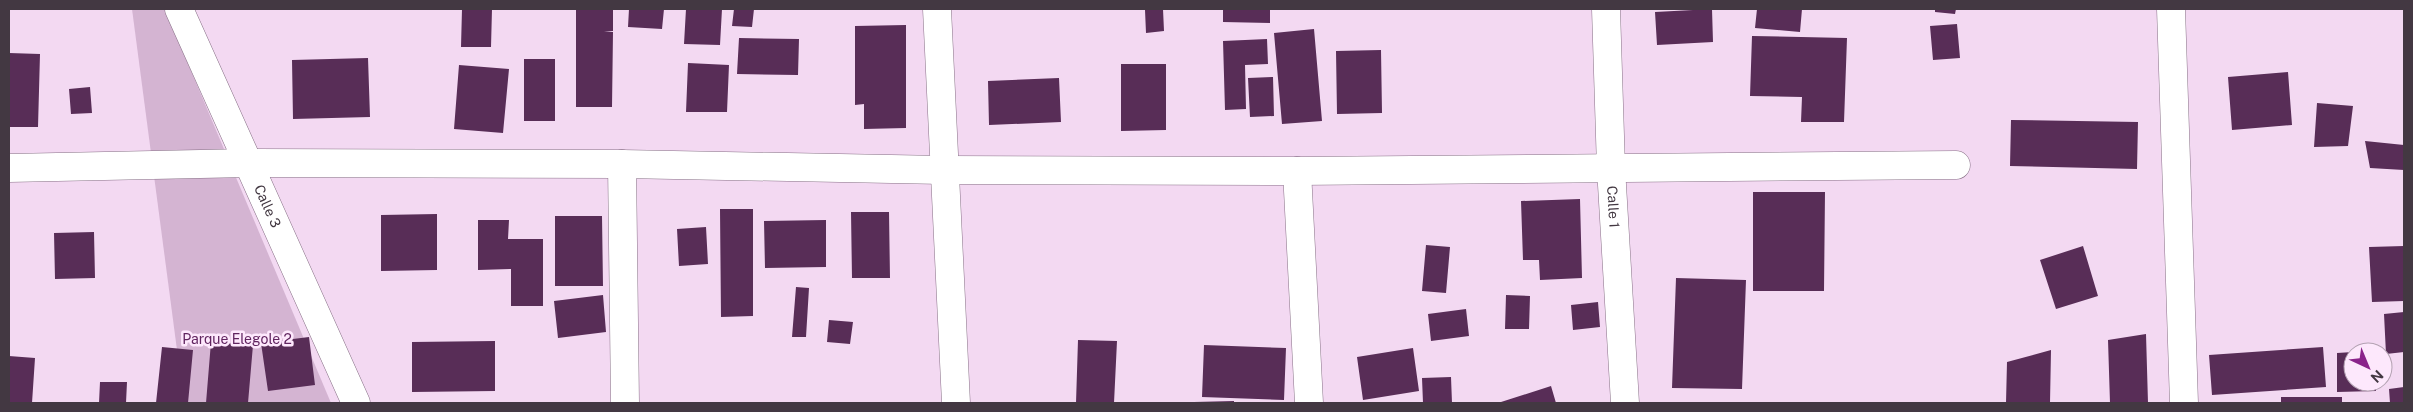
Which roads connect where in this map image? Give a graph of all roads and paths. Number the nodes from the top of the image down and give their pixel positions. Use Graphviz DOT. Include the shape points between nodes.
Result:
graph roads {
  1 [pos="179,9"];
  2 [pos="936,9"];
  3 [pos="1606,9"];
  4 [pos="2171,9"];
  5 [pos="248,163"];
  6 [pos="622,164"];
  7 [pos="1956,165"];
  8 [pos="9,168"];
  9 [pos="1611,168"];
  10 [pos="943,170"];
  11 [pos="1297,171"];
  12 [pos="356,403"];
  13 [pos="624,403"];
  14 [pos="956,403"];
  15 [pos="1309,403"];
  16 [pos="1625,403"];
  17 [pos="2184,403"];
  1 -- 5 [label="street, Calle 3"];
  2 -- 10 [label="street"];
  3 -- 9 [label="street, Calle 1"];
  4 -- 17 [label="street"];
  5 -- 6 [label="street"];
  5 -- 8 [label="street"];
  5 -- 12 [label="street, Calle 3"];
  6 -- 10 [label="street"];
  6 -- 13 [label="street"];
  7 -- 9 [label="street"];
  9 -- 11 [label="street"];
  9 -- 16 [label="street, Calle 1"];
  10 -- 11 [label="street"];
  10 -- 14 [label="street"];
  11 -- 15 [label="street"];
}
